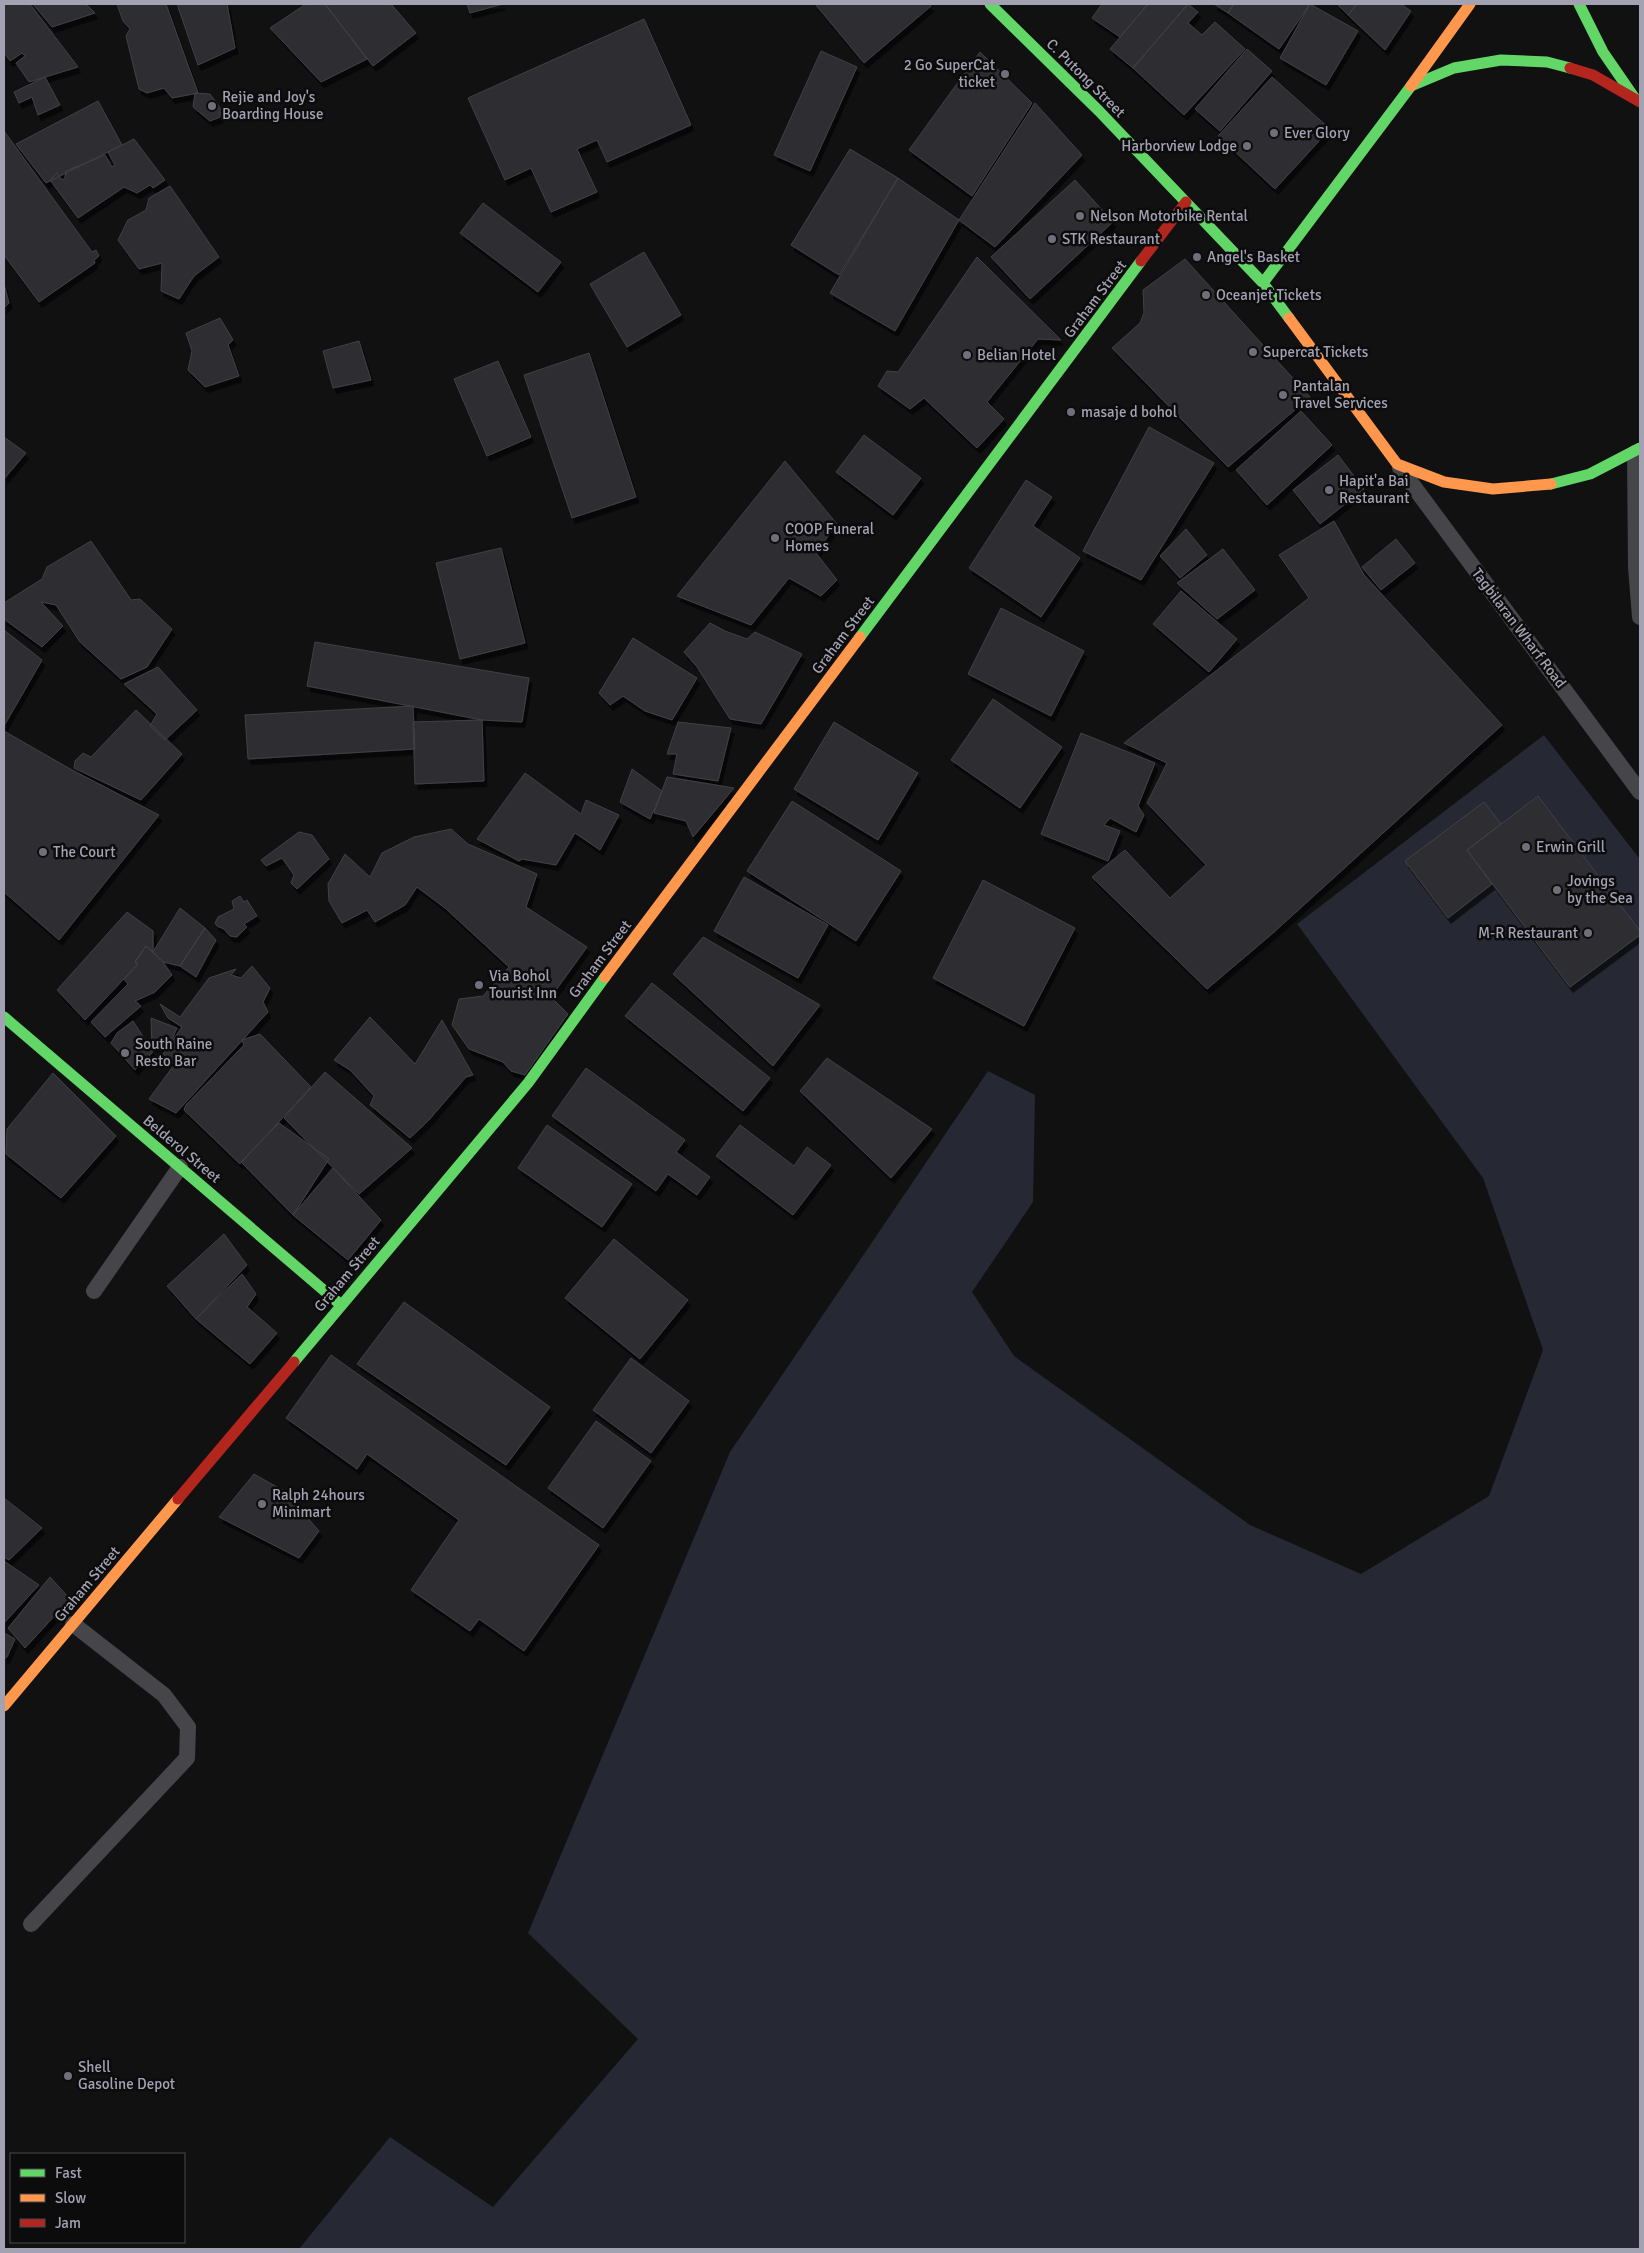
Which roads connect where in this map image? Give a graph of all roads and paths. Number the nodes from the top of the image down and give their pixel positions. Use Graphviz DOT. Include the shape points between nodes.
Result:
graph roads {
  1 [pos="990,4"];
  2 [pos="1470,4"];
  3 [pos="1578,4"];
  4 [pos="1411,86"];
  5 [pos="1637,99"];
  6 [pos="1186,202"];
  7 [pos="1262,283"];
  8 [pos="1638,450"];
  9 [pos="1397,464"];
  10 [pos="1640,616"];
  11 [pos="1640,792"];
  12 [pos="4,1017"];
  13 [pos="180,1167"];
  14 [pos="94,1291"];
  15 [pos="341,1305"];
  16 [pos="73,1624"];
  17 [pos="4,1706"];
  18 [pos="31,1924"];
  1 -- 6 [label="main road, C. Putong Street"];
  2 -- 4 [label="main road"];
  3 -- 5 [label="main road" via="1607,60"];
  4 -- 5 [label="main road" via="1454,68 1500,60 1547,62 1592,75"];
  4 -- 7 [label="main road"];
  6 -- 7 [label="main road, C. Putong Street"];
  6 -- 15 [label="main road, Graham Street" via="528,1083"];
  7 -- 9 [label="main road, C. Putong Street"];
  8 -- 9 [label="main road" via="1590,474 1542,486 1493,489 1444,482"];
  8 -- 10 [label="lane" via="1636,567"];
  9 -- 11 [label="lane, Tagbilaran Wharf Road"];
  12 -- 13 [label="main road, Belderol Street"];
  13 -- 14 [label="lane"];
  13 -- 15 [label="main road, Belderol Street"];
  15 -- 16 [label="main road, Graham Street"];
  16 -- 17 [label="main road, Graham Street"];
  16 -- 18 [label="lane" via="164,1695 188,1727 187,1758"];
}
